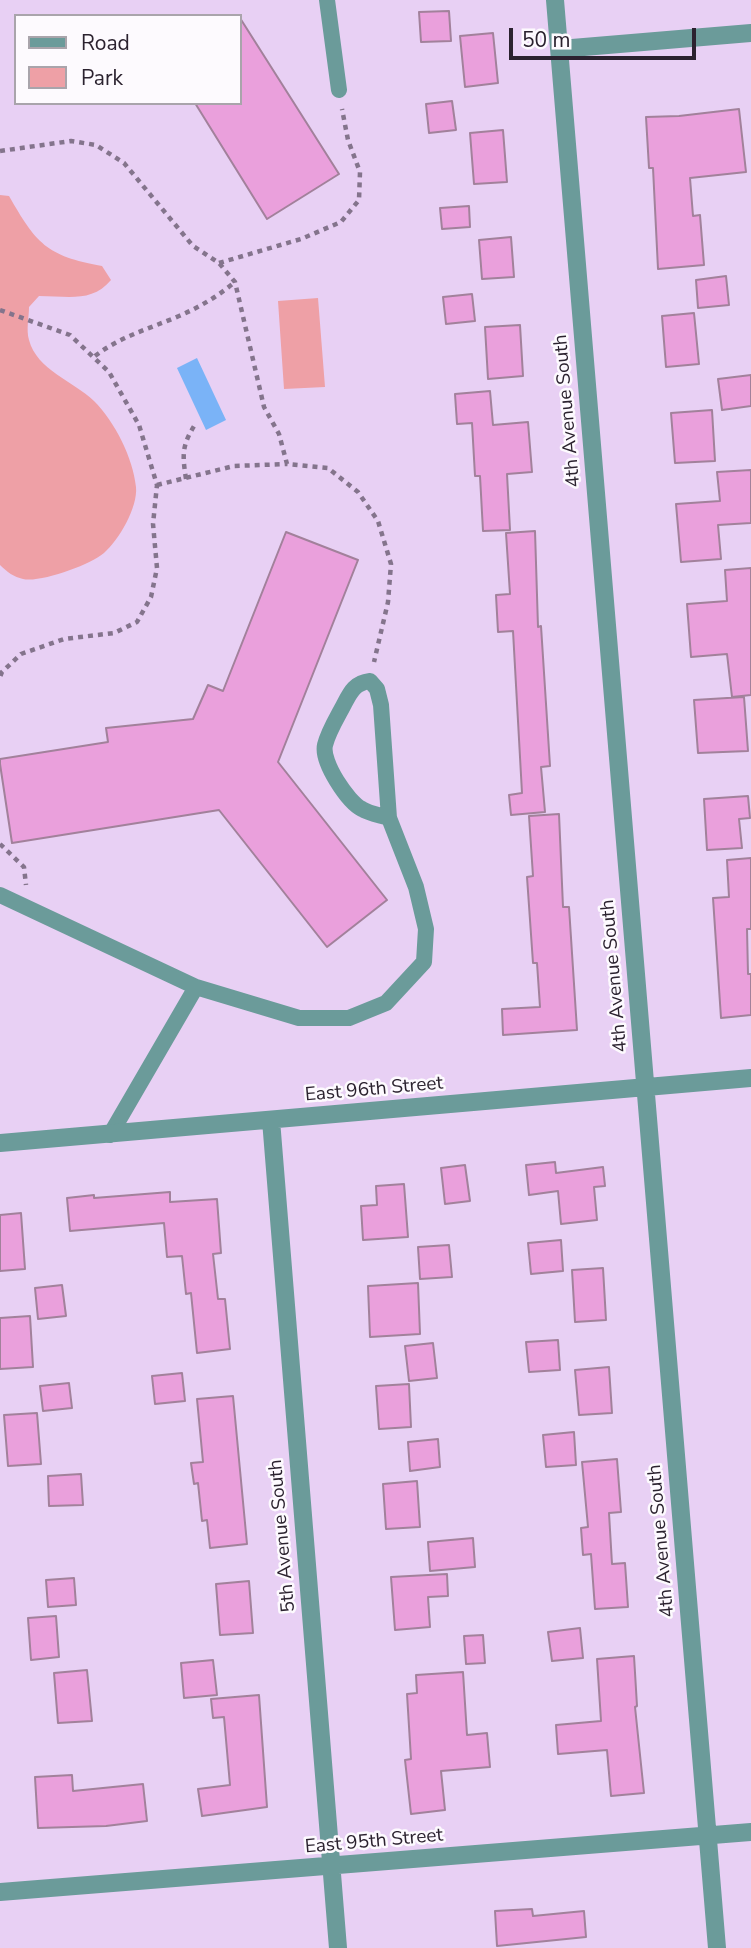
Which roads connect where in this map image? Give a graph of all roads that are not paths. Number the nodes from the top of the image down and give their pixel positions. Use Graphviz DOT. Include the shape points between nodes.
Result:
graph roads {
  1 [pos="327,0"];
  2 [pos="555,0"];
  3 [pos="751,33"];
  4 [pos="560,49"];
  5 [pos="339,90"];
  6 [pos="389,818"];
  7 [pos="0,895"];
  8 [pos="196,987"];
  9 [pos="751,1078"];
  10 [pos="646,1087"];
  11 [pos="271,1121"];
  12 [pos="110,1135"];
  13 [pos="0,1143"];
  14 [pos="751,1832"];
  15 [pos="708,1835"];
  16 [pos="331,1866"];
  17 [pos="0,1892"];
  18 [pos="338,1948"];
  19 [pos="717,1948"];
  1 -- 5 [label="lane"];
  2 -- 4 [label="street, 4th Avenue South"];
  3 -- 4 [label="street"];
  4 -- 10 [label="street, 4th Avenue South"];
  6 -- 6 [label="lane" via="381,705 370,681 354,687 324,748 331,773 360,809"];
  6 -- 8 [label="lane" via="416,887 426,929 424,962 386,1003 349,1018 299,1018"];
  7 -- 8 [label="lane"];
  8 -- 12 [label="lane"];
  9 -- 10 [label="street, East 96th Street"];
  10 -- 11 [label="street, East 96th Street"];
  10 -- 15 [label="street, 4th Avenue South"];
  11 -- 12 [label="street, East 96th Street"];
  11 -- 16 [label="street, 5th Avenue South"];
  12 -- 13 [label="street, East 96th Street"];
  14 -- 15 [label="street, East 95th Street"];
  15 -- 16 [label="street, East 95th Street"];
  15 -- 19 [label="street, 4th Avenue South"];
  16 -- 17 [label="street, East 95th Street"];
  16 -- 18 [label="street, 5th Avenue South"];
}
